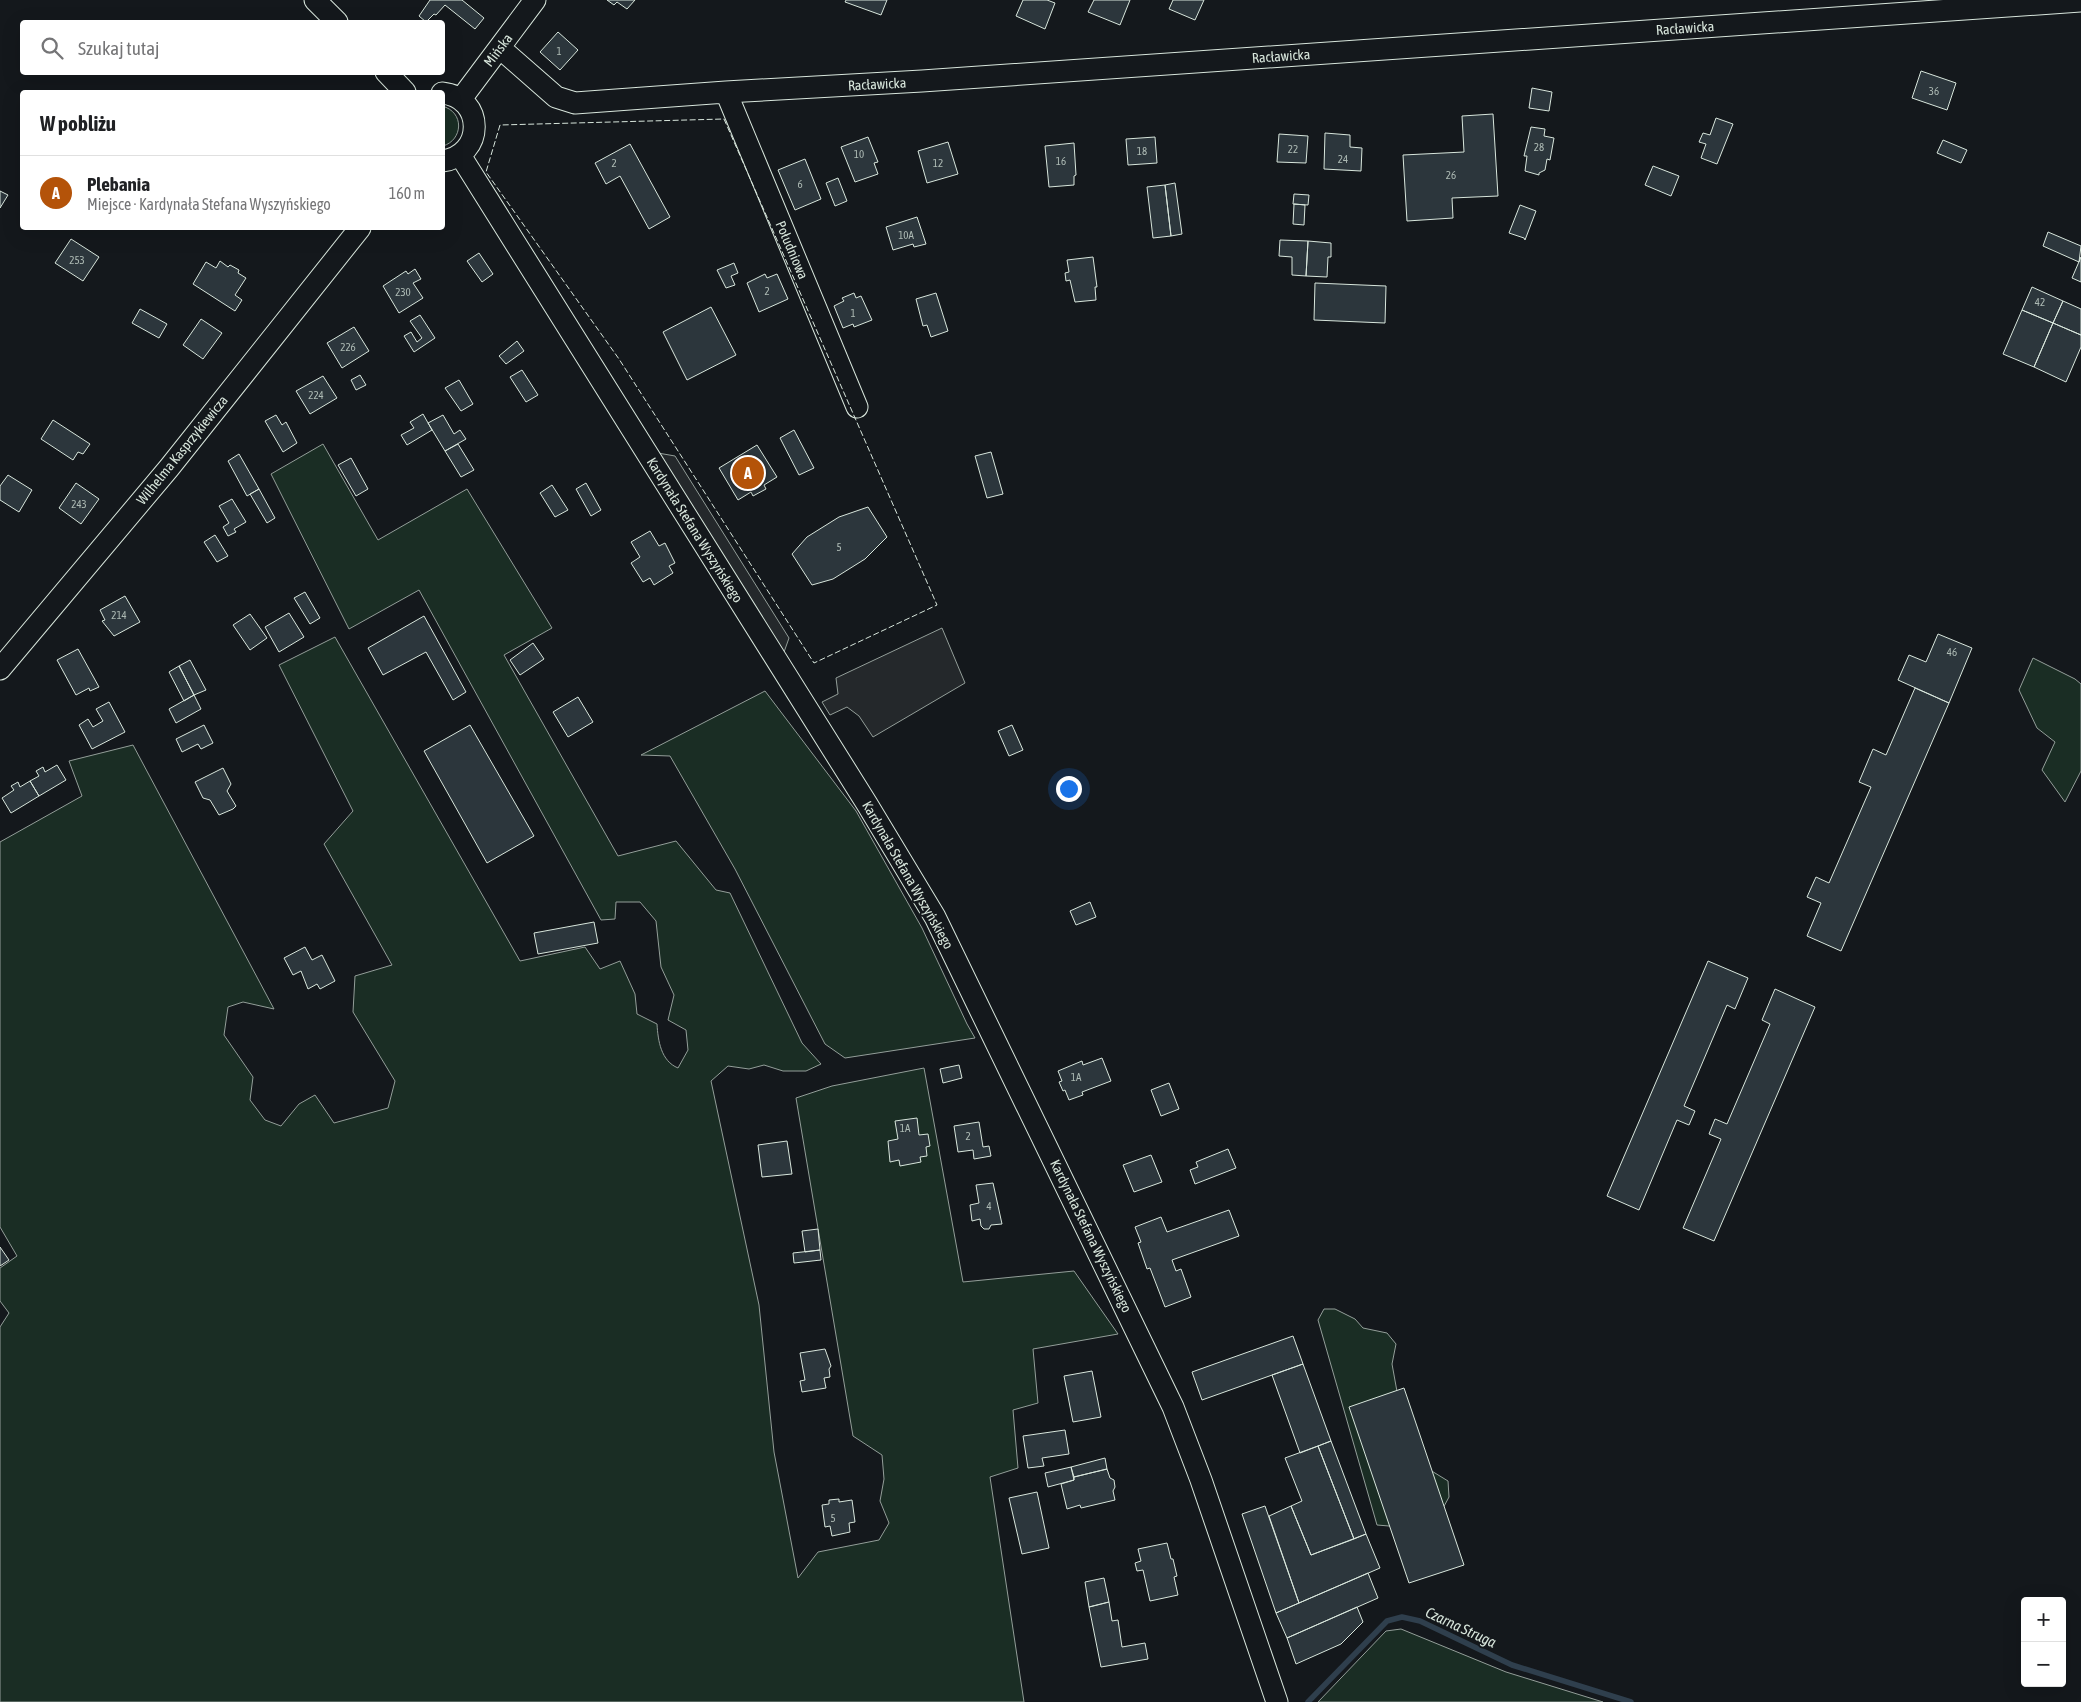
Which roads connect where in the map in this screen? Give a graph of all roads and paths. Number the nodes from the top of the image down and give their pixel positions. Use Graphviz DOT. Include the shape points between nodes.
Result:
graph roads {
  1 [pos="315,0"];
  2 [pos="535,0"];
  3 [pos="2081,1"];
  4 [pos="335,20"];
  5 [pos="500,48"];
  6 [pos="389,75"];
  7 [pos="403,90"];
  8 [pos="726,92"];
  9 [pos="452,96"];
  10 [pos="451,158"];
  11 [pos="358,230"];
  12 [pos="857,407"];
  13 [pos="0,669"];
  14 [pos="1275,1698"];
  1 -- 4 [label="street"];
  2 -- 5 [label="street, Mińska"];
  3 -- 8 [label="street, Racławicka"];
  5 -- 8 [label="street, Racławicka" via="556,97 575,103"];
  5 -- 9 [label="street, Mińska"];
  6 -- 7 [label="street"];
  8 -- 12 [label="street, Południowa"];
  9 -- 10 [label="street" via="470,109 474,134 469,146"];
  10 -- 14 [label="street, Kardynała Stefana Wyszyńskiego" via="862,796 935,917 1173,1407"];
  11 -- 13 [label="street, Wilhelma Kasprzykiewicza" via="169,468"];
}
